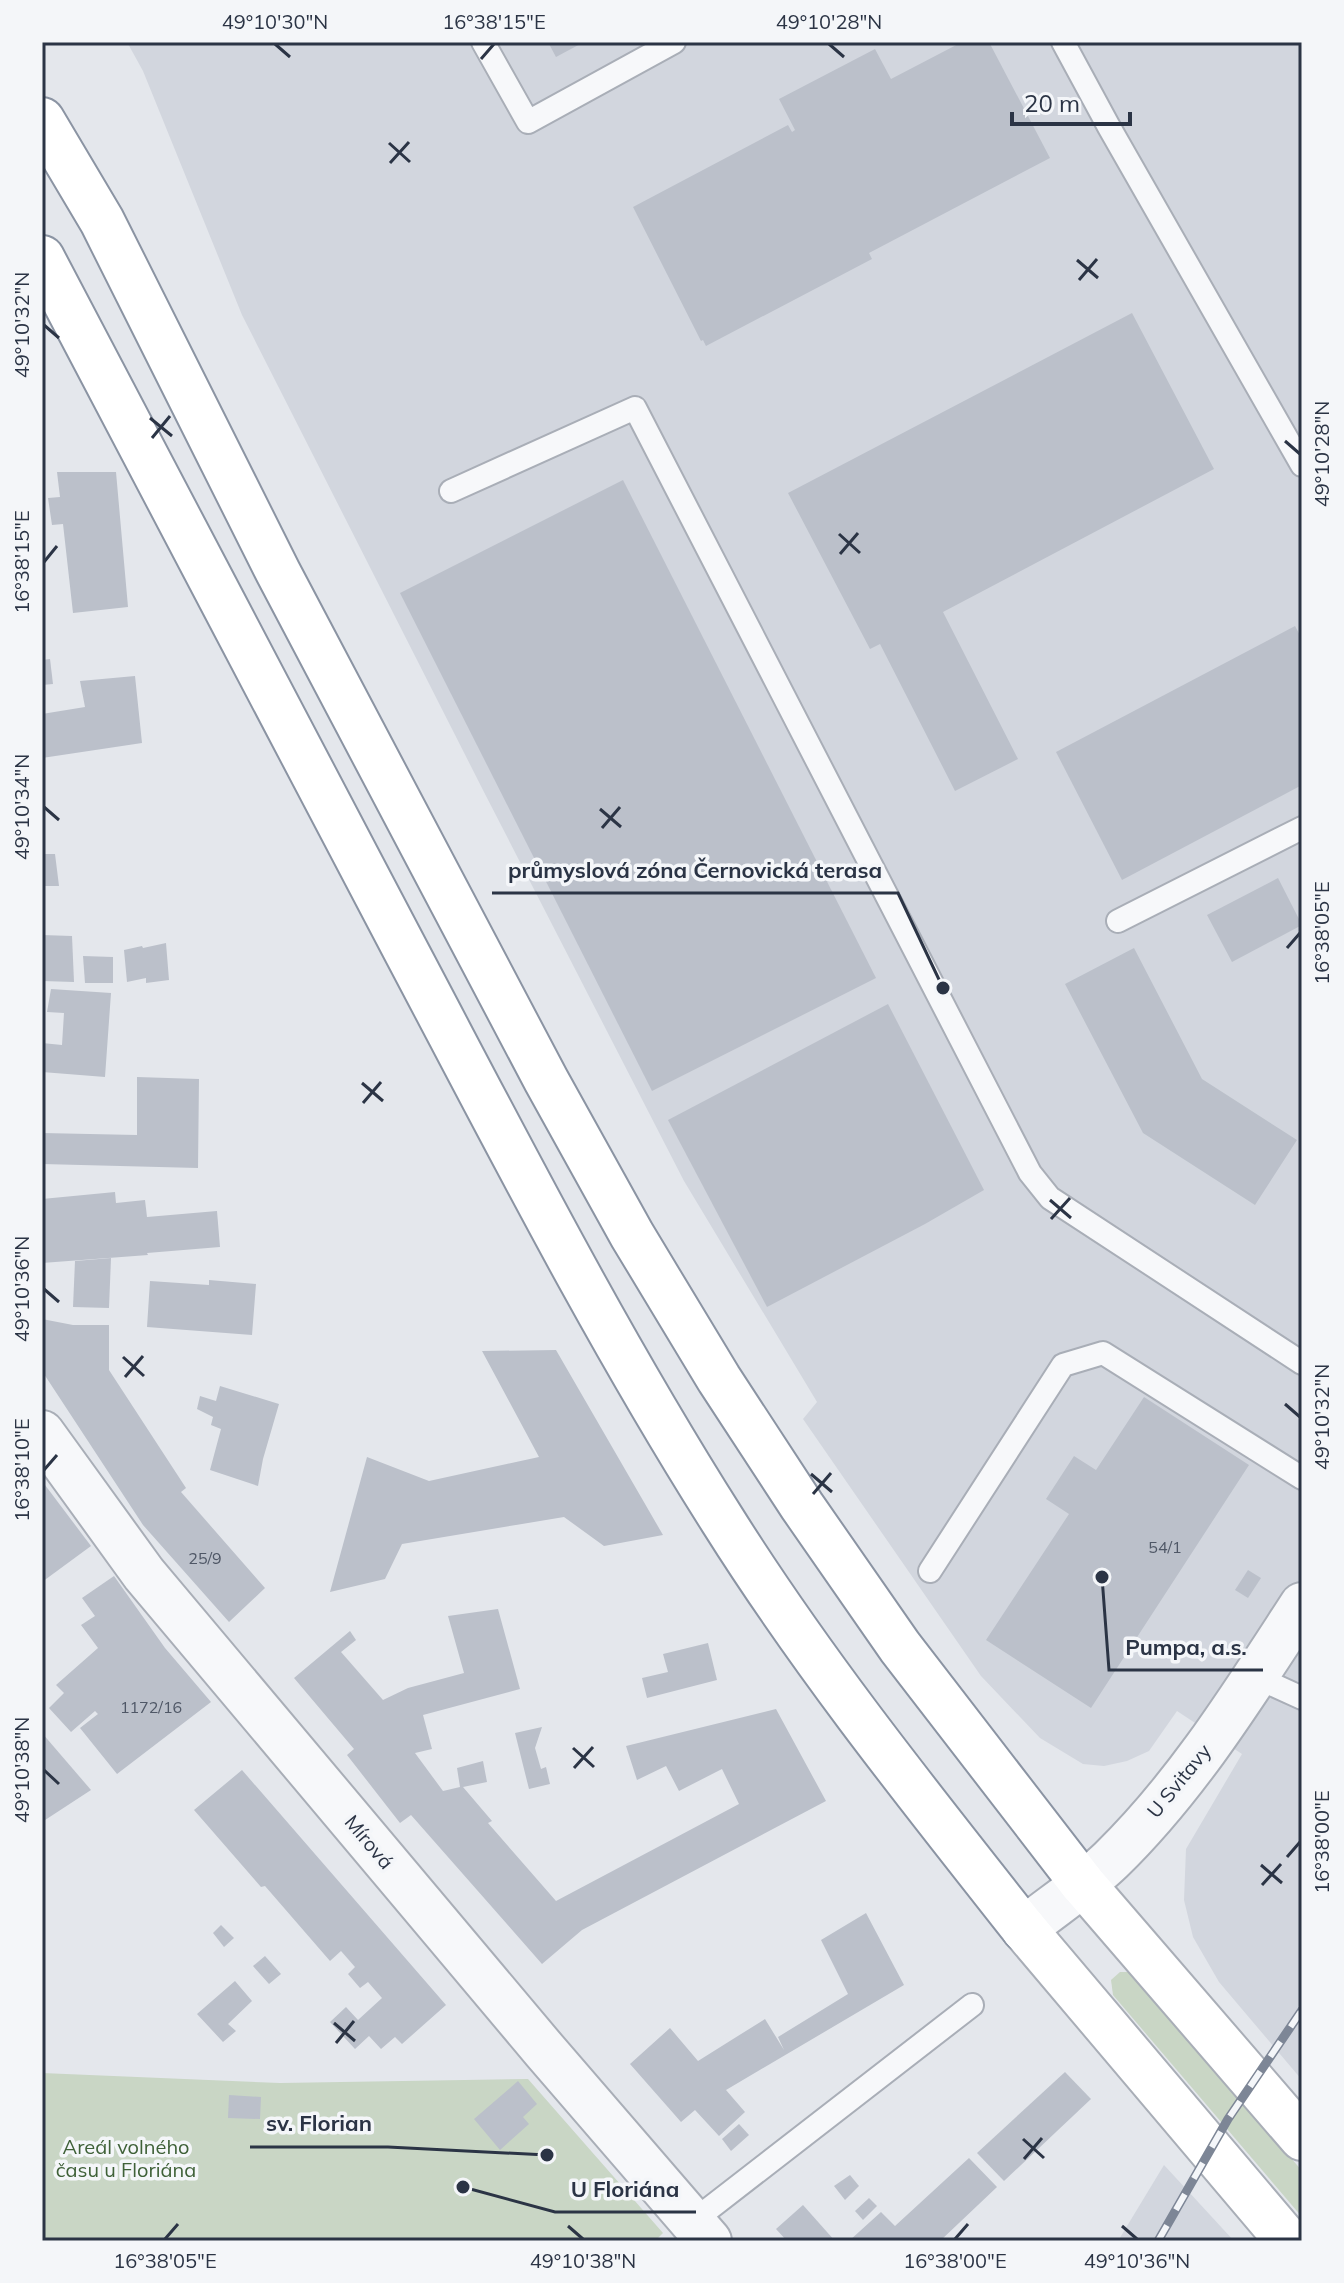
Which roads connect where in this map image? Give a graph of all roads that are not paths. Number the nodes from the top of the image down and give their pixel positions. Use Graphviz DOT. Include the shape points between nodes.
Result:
graph roads {
  1 [pos="483,42"];
  2 [pos="674,42"];
  3 [pos="1063,42"];
  4 [pos="42,120"];
  5 [pos="42,258"];
  6 [pos="1302,465"];
  7 [pos="451,491"];
  8 [pos="1302,828"];
  9 [pos="1118,921"];
  10 [pos="1302,1363"];
  11 [pos="42,1433"];
  12 [pos="1302,1478"];
  13 [pos="930,1571"];
  14 [pos="1302,1605"];
  15 [pos="1256,1677"];
  16 [pos="1302,1698"];
  17 [pos="1082,1883"];
  18 [pos="1024,1929"];
  19 [pos="972,2005"];
  20 [pos="1302,2138"];
  21 [pos="698,2234"];
  22 [pos="1288,2241"];
  1 -- 2 [label="lane" via="528,122"];
  3 -- 6 [label="lane"];
  4 -- 17 [label="main road" via="102,221 285,586 632,1235 802,1506 891,1634"];
  5 -- 18 [label="main road" via="497,1123 656,1413 799,1636"];
  7 -- 10 [label="lane" via="635,408 1030,1173 1050,1198"];
  8 -- 9 [label="lane"];
  11 -- 21 [label="street, Mírová" via="144,1574"];
  12 -- 13 [label="lane" via="1103,1353 1063,1365"];
  14 -- 15 [label="street, U Svitavy"];
  15 -- 16 [label="lane"];
  15 -- 17 [label="street, U Svitavy" via="1162,1805"];
  17 -- 18 [label="street, U Svitavy"];
  17 -- 20 [label="main road"];
  18 -- 22 [label="main road"];
  19 -- 21 [label="lane"];
}
